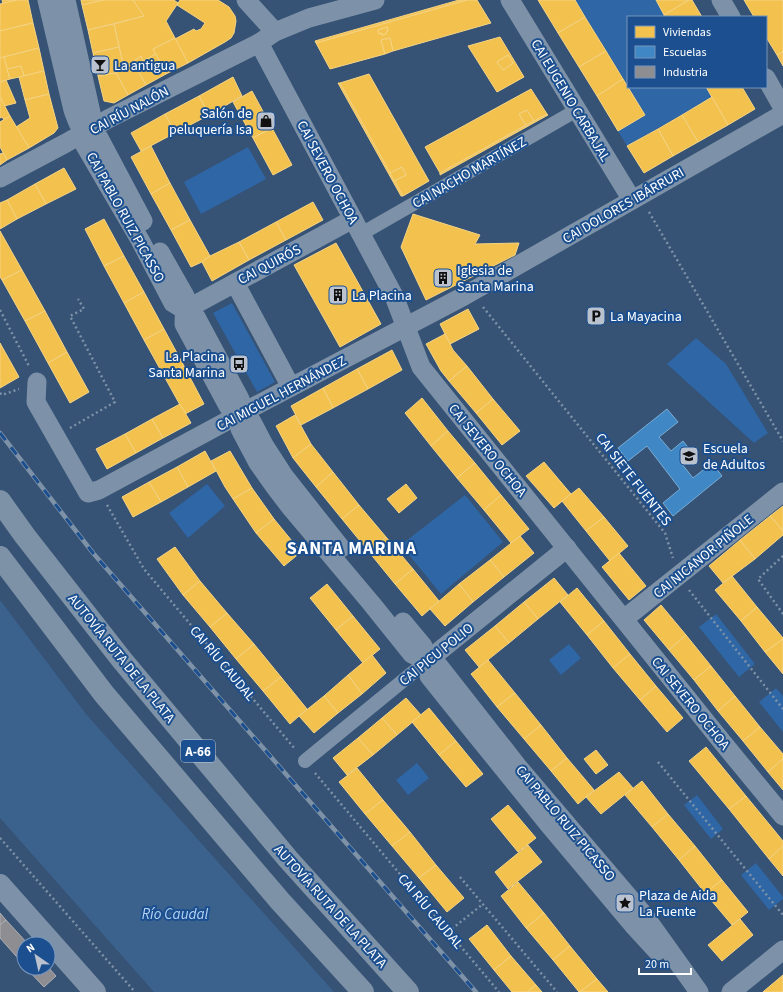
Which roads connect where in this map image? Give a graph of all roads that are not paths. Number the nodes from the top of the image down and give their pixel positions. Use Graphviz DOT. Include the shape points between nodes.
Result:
graph roads {
  1 [pos="47,0"];
  2 [pos="66,0"];
  3 [pos="246,0"];
  4 [pos="372,0"];
  5 [pos="510,0"];
  6 [pos="721,0"];
  7 [pos="730,16"];
  8 [pos="275,32"];
  9 [pos="259,43"];
  10 [pos="767,80"];
  11 [pos="783,108"];
  12 [pos="577,110"];
  13 [pos="783,114"];
  14 [pos="89,131"];
  15 [pos="0,178"];
  16 [pos="636,198"];
  17 [pos="357,226"];
  18 [pos="235,283"];
  19 [pos="464,296"];
  20 [pos="185,310"];
  21 [pos="406,326"];
  22 [pos="37,382"];
  23 [pos="291,387"];
  24 [pos="240,414"];
  25 [pos="783,492"];
  26 [pos="0,501"];
  27 [pos="567,548"];
  28 [pos="0,558"];
  29 [pos="624,619"];
  30 [pos="427,661"];
  31 [pos="305,761"];
  32 [pos="783,816"];
  33 [pos="0,885"];
  34 [pos="783,950"];
  35 [pos="95,992"];
  36 [pos="362,992"];
  37 [pos="408,992"];
  38 [pos="695,992"];
  39 [pos="699,992"];
  40 [pos="731,992"];
  1 -- 14 [label="street" via="73,110 78,123"];
  2 -- 14 [label="street" via="92,117"];
  3 -- 8 [label="street"];
  4 -- 8 [label="street, CAI RÍU NALÓN" via="309,18"];
  5 -- 12 [label="street, CAI EUGENIO CARBAJAL"];
  6 -- 7 [label="street"];
  8 -- 9 [label="street, CAI RÍU NALÓN"];
  9 -- 14 [label="street, CAI RÍU NALÓN"];
  9 -- 17 [label="street, CAI SEVERO OCHOA"];
  10 -- 11 [label="street"];
  12 -- 16 [label="street, CAI EUGENIO CARBAJAL"];
  12 -- 17 [label="street, CAI NACHO MARTÍNEZ"];
  13 -- 16 [label="street, CAI DOLORES IBÁRRURI"];
  14 -- 15 [label="street, CAI RÍU NALÓN"];
  14 -- 20 [label="street, CAI PABLO RUIZ PICASSO" via="84,144 173,303"];
  16 -- 19 [label="street, CAI DOLORES IBÁRRURI"];
  17 -- 18 [label="street, CAI QUIRÓS"];
  17 -- 21 [label="street, CAI SEVERO OCHOA" via="394,296"];
  18 -- 20 [label="street, CAI QUIRÓS"];
  18 -- 23 [label="street"];
  19 -- 21 [label="street, CAI MIGUEL HERNÁNDEZ"];
  20 -- 24 [label="street, CAI PABLO RUIZ PICASSO" via="184,324 228,406"];
  21 -- 23 [label="street, CAI MIGUEL HERNÁNDEZ"];
  21 -- 27 [label="street, CAI SEVERO OCHOA" via="421,367"];
  22 -- 24 [label="street, CAI MIGUEL HERNÁNDEZ" via="36,402 88,492 99,490"];
  23 -- 24 [label="street, CAI MIGUEL HERNÁNDEZ"];
  24 -- 30 [label="street, CAI PABLO RUIZ PICASSO" via="252,422 284,476 423,646"];
  25 -- 29 [label="street, CAI NICANOR PIÑOLE"];
  26 -- 37 [label="highway, AUTOVÍA RUTA DE LA PLATA / A-66" via="122,660 288,858"];
  27 -- 29 [label="street, CAI SEVERO OCHOA"];
  27 -- 30 [label="street, CAI PICU POLIO"];
  28 -- 36 [label="highway, A-66" via="104,694 280,901"];
  29 -- 32 [label="street, CAI SEVERO OCHOA"];
  30 -- 31 [label="street, CAI PICU POLIO"];
  30 -- 38 [label="street, CAI PABLO RUIZ PICASSO" via="429,676 482,743 633,925"];
  30 -- 39 [label="street, CAI PABLO RUIZ PICASSO" via="439,666 519,768 644,915"];
  33 -- 35 [label="street"];
  34 -- 40 [label="street"];
}
